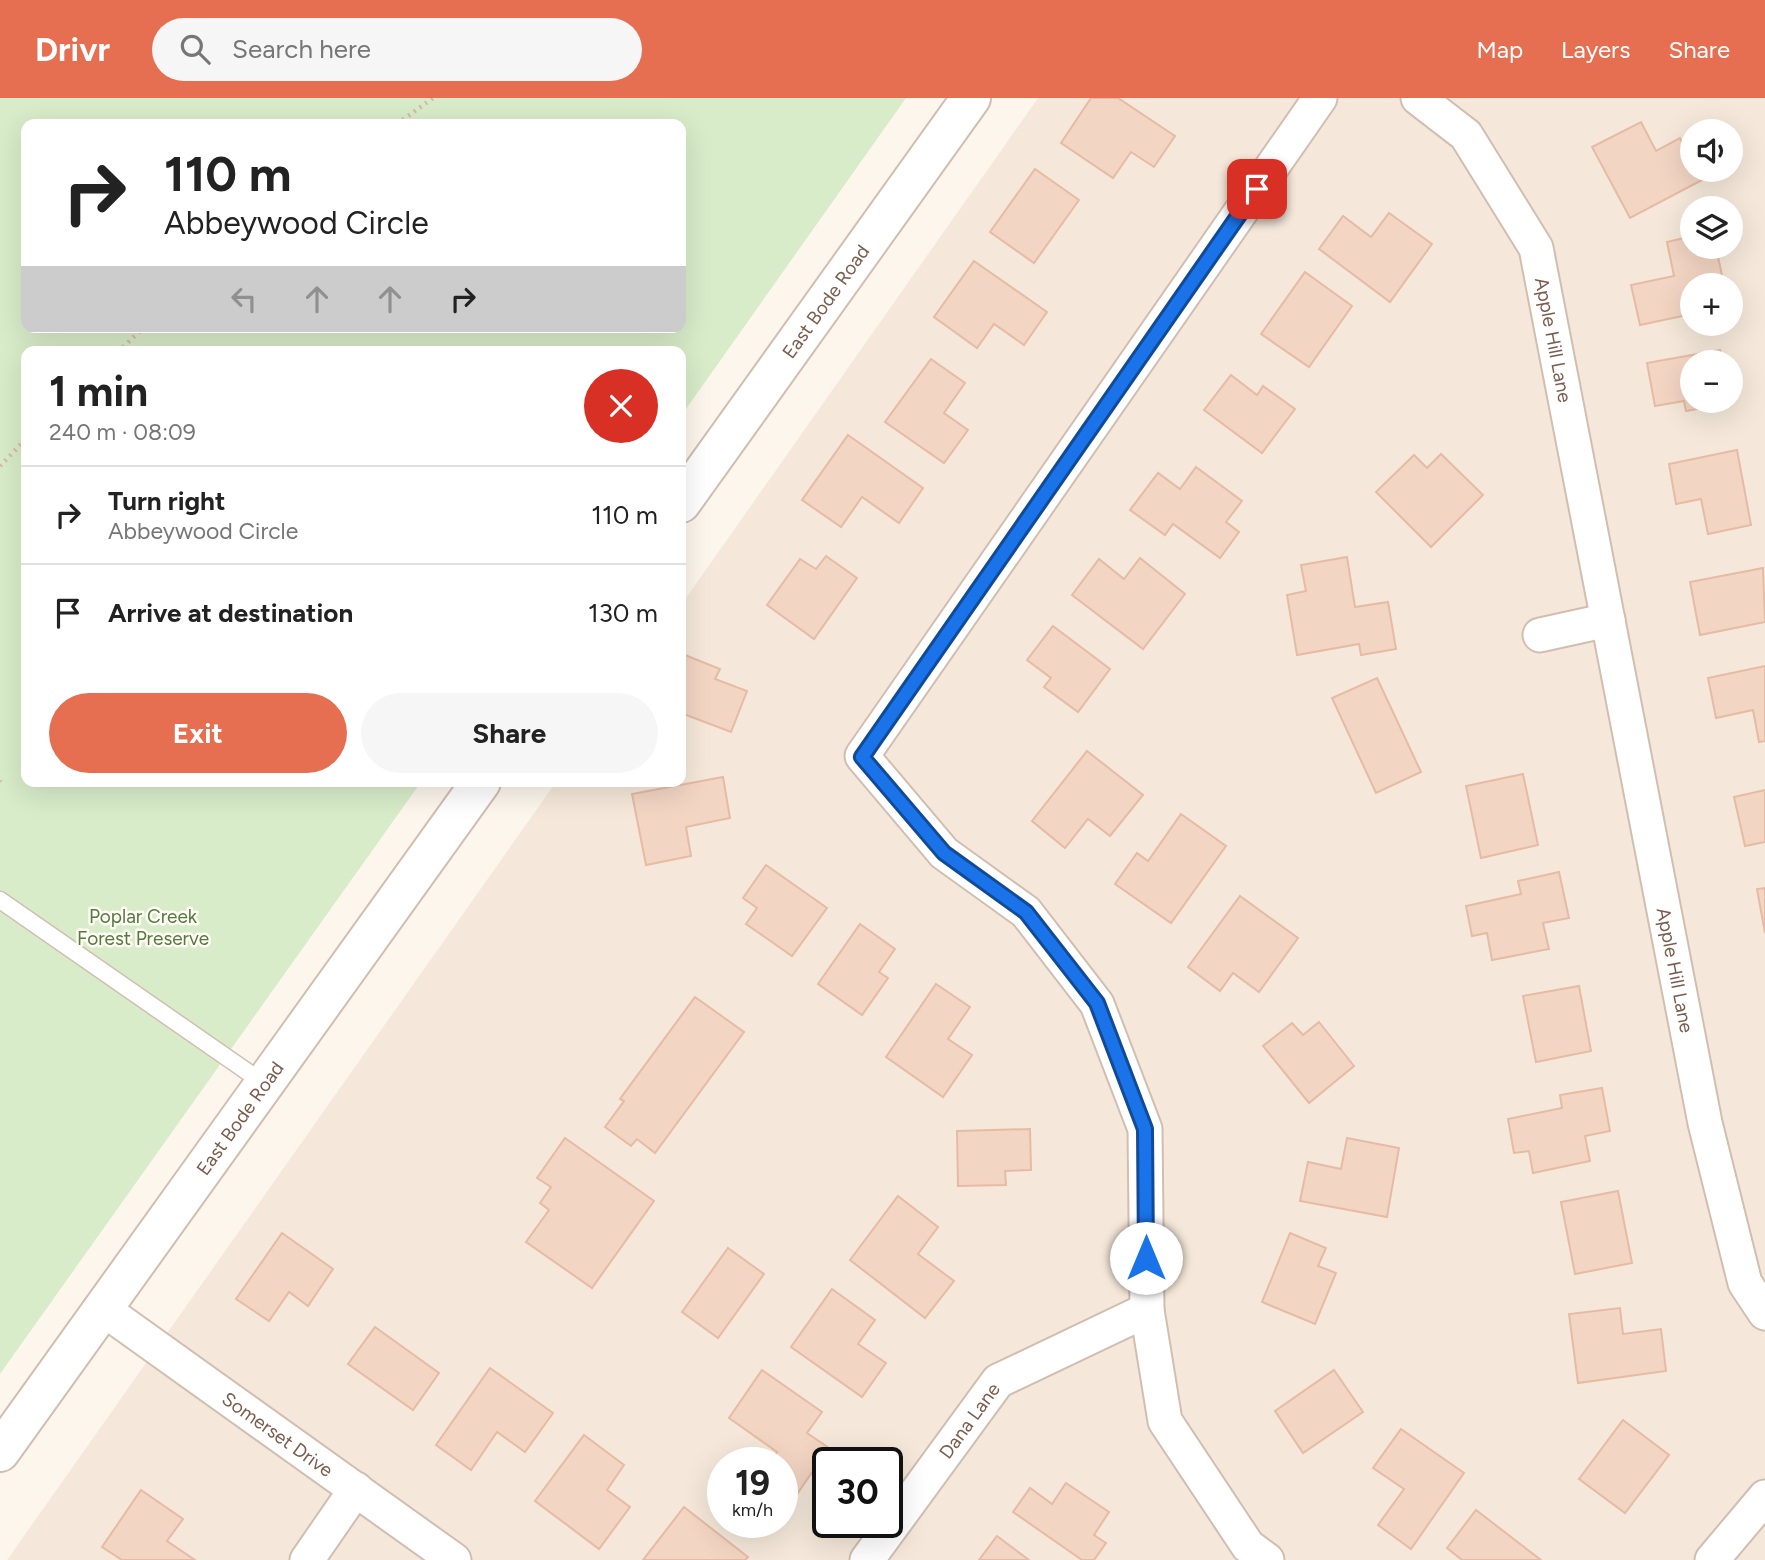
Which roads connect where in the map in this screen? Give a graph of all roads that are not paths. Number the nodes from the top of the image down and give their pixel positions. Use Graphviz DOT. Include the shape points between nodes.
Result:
graph roads {
  1 [pos="971,98"];
  2 [pos="1320,98"];
  3 [pos="1419,98"];
  4 [pos="686,496"];
  5 [pos="1608,620"];
  6 [pos="1539,635"];
  7 [pos="477,787"];
  8 [pos="0,901"];
  9 [pos="265,1084"];
  10 [pos="103,1309"];
  11 [pos="1147,1310"];
  12 [pos="1765,1313"];
  13 [pos="0,1452"];
  14 [pos="356,1489"];
  15 [pos="1765,1497"];
  16 [pos="307,1560"];
  17 [pos="454,1560"];
  18 [pos="867,1560"];
  19 [pos="1267,1560"];
  20 [pos="1712,1560"];
  1 -- 4 [label="street, East Bode Road"];
  2 -- 11 [label="street" via="862,757 944,853 1026,912 1097,1003 1145,1129"];
  3 -- 5 [label="street, Apple Hill Lane" via="1466,135 1536,248"];
  5 -- 6 [label="street"];
  5 -- 12 [label="street, Apple Hill Lane" via="1705,1123 1745,1283"];
  7 -- 9 [label="street, East Bode Road"];
  8 -- 9 [label="lane"];
  9 -- 10 [label="street, East Bode Road"];
  10 -- 13 [label="street, East Bode Road"];
  10 -- 14 [label="street, Somerset Drive"];
  11 -- 18 [label="street, Dana Lane" via="998,1381"];
  11 -- 19 [label="street" via="1165,1421 1248,1546"];
  14 -- 16 [label="street"];
  14 -- 17 [label="street, Somerset Drive"];
  15 -- 20 [label="street"];
}
